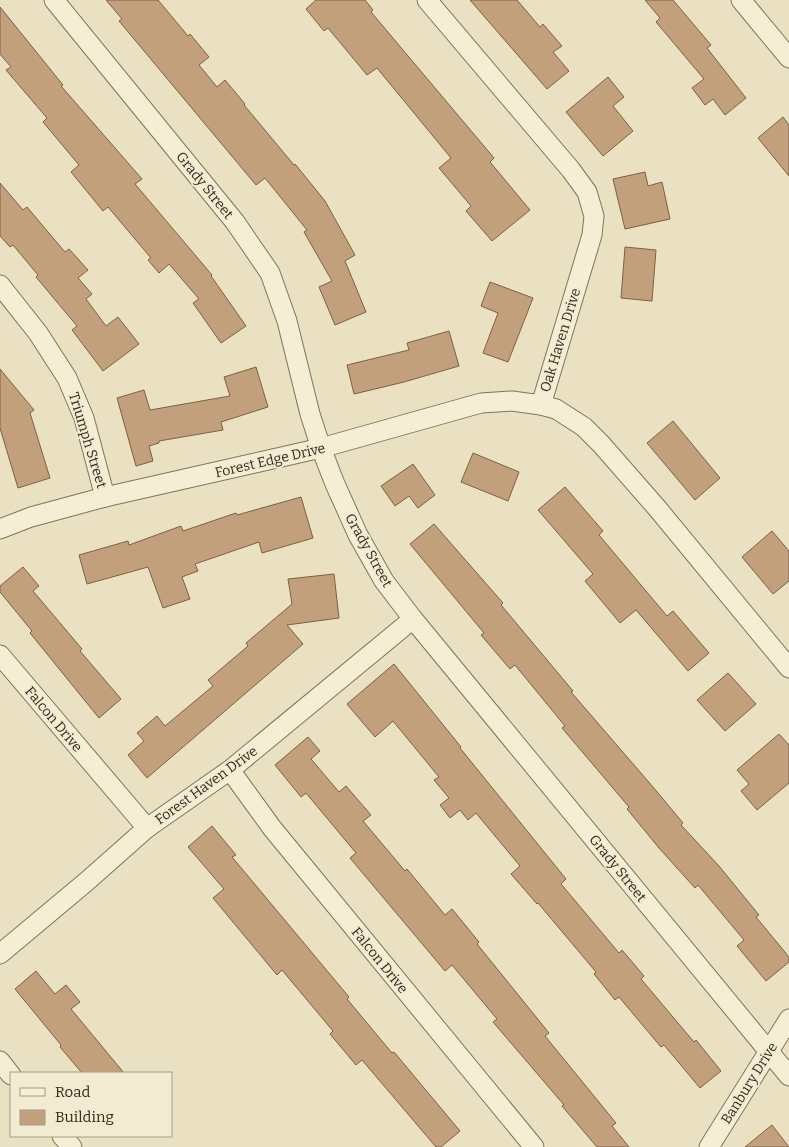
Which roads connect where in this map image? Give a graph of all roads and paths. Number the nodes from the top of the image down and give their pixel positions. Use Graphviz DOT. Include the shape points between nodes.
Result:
graph roads {
  1 [pos="54,0"];
  2 [pos="427,0"];
  3 [pos="741,0"];
  4 [pos="789,58"];
  5 [pos="0,285"];
  6 [pos="541,404"];
  7 [pos="321,448"];
  8 [pos="105,497"];
  9 [pos="0,529"];
  10 [pos="414,619"];
  11 [pos="0,655"];
  12 [pos="789,668"];
  13 [pos="230,770"];
  14 [pos="147,828"];
  15 [pos="0,954"];
  16 [pos="789,1018"];
  17 [pos="769,1053"];
  18 [pos="0,1061"];
  19 [pos="10,1074"];
  20 [pos="789,1076"];
  21 [pos="63,1137"];
  22 [pos="72,1147"];
  23 [pos="534,1147"];
  24 [pos="709,1147"];
  1 -- 7 [label="street, Grady Street" via="235,222 270,273 287,321"];
  2 -- 6 [label="street, Oak Haven Drive" via="571,170 587,192 594,216 592,235"];
  3 -- 4 [label="street"];
  5 -- 8 [label="street, Triumph Street" via="68,378 84,418"];
  6 -- 7 [label="street, Forest Edge Drive" via="512,401 481,403"];
  6 -- 12 [label="street, Oak Haven Drive" via="577,422 601,444"];
  7 -- 8 [label="street, Forest Edge Drive"];
  7 -- 10 [label="street, Grady Street" via="358,535 384,581"];
  8 -- 9 [label="street, Forest Edge Drive"];
  10 -- 13 [label="street, Forest Haven Drive"];
  10 -- 17 [label="street, Grady Street"];
  11 -- 14 [label="street, Falcon Drive"];
  13 -- 14 [label="street, Forest Haven Drive"];
  13 -- 23 [label="street, Falcon Drive" via="272,828"];
  14 -- 15 [label="street, Forest Haven Drive"];
  16 -- 17 [label="street, Banbury Drive"];
  17 -- 20 [label="street, Grady Street"];
  17 -- 24 [label="street, Banbury Drive"];
  18 -- 19 [label="street"];
  21 -- 22 [label="street"];
}
